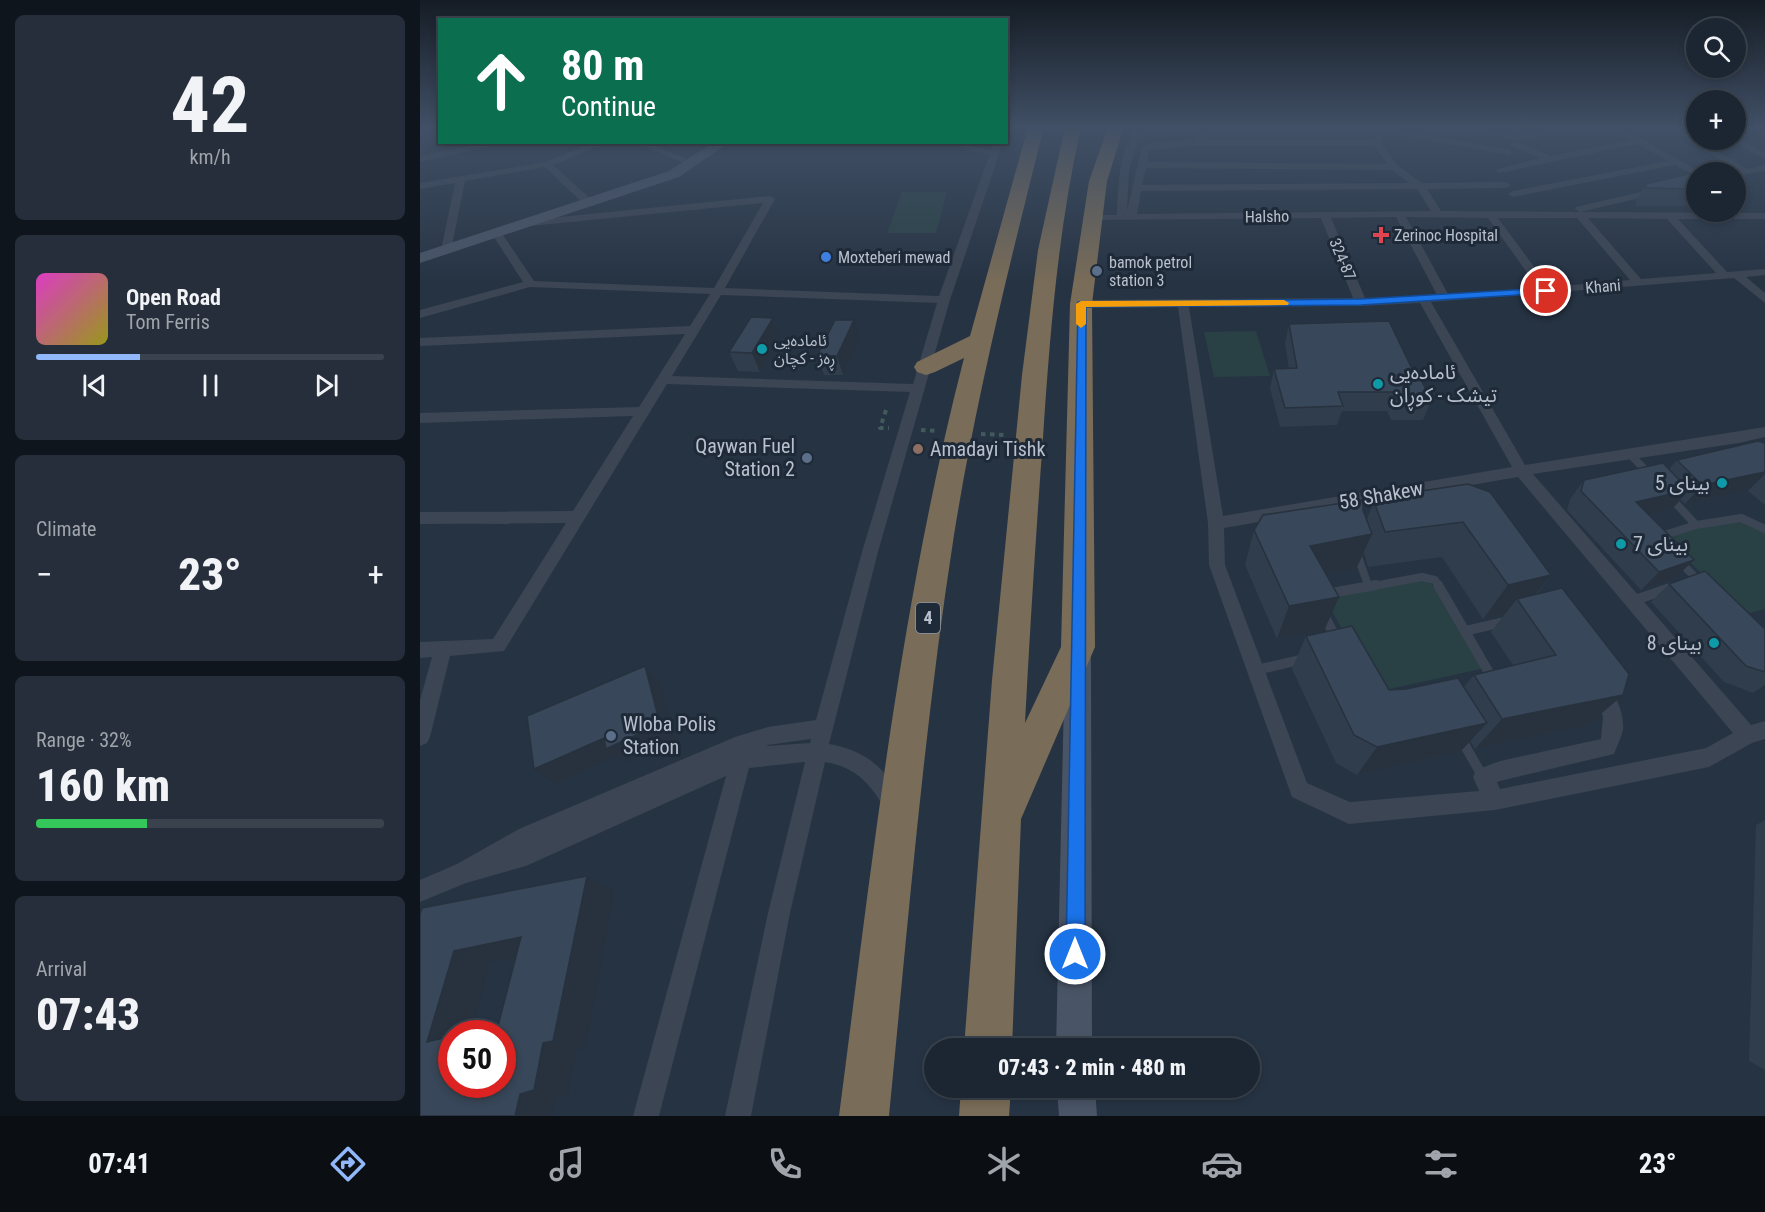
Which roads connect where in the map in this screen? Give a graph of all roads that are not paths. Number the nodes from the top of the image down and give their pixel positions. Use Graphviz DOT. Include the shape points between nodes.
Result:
graph roads {
  1 [pos="466,179"];
  2 [pos="563,179"];
  3 [pos="660,179"];
  4 [pos="986,179"];
  5 [pos="1022,179"];
  6 [pos="1060,179"];
  7 [pos="1099,179"];
  8 [pos="1125,179"];
  9 [pos="1139,179"];
  10 [pos="1290,179"];
  11 [pos="1411,179"];
  12 [pos="1500,179"];
  13 [pos="1571,179"];
  14 [pos="460,180"];
  15 [pos="1686,184"];
  16 [pos="420,186"];
  17 [pos="1420,186"];
  18 [pos="1138,188"];
  19 [pos="1509,189"];
  20 [pos="1295,201"];
  21 [pos="590,204"];
  22 [pos="1746,210"];
  23 [pos="1399,214"];
  24 [pos="1438,214"];
  25 [pos="1325,215"];
  26 [pos="1491,215"];
  27 [pos="1532,215"];
  28 [pos="1552,215"];
  29 [pos="1580,215"];
  30 [pos="1670,216"];
  31 [pos="1093,218"];
  32 [pos="1126,218"];
  33 [pos="1760,219"];
  34 [pos="530,223"];
  35 [pos="497,234"];
  36 [pos="446,250"];
  37 [pos="420,258"];
  38 [pos="1765,272"];
  39 [pos="1731,275"];
  40 [pos="1638,283"];
  41 [pos="530,284"];
  42 [pos="1546,291"];
  43 [pos="717,292"];
  44 [pos="1444,297"];
  45 [pos="1423,298"];
  46 [pos="1765,299"];
  47 [pos="944,300"];
  48 [pos="1361,302"];
  49 [pos="1183,303"];
  50 [pos="1081,304"];
  51 [pos="420,314"];
  52 [pos="691,330"];
  53 [pos="979,341"];
  54 [pos="420,342"];
  55 [pos="922,378"];
  56 [pos="662,380"];
  57 [pos="643,411"];
  58 [pos="420,418"];
  59 [pos="1765,432"];
  60 [pos="1740,438"];
  61 [pos="1756,452"];
  62 [pos="1631,455"];
  63 [pos="1521,471"];
  64 [pos="1655,481"];
  65 [pos="1663,490"];
  66 [pos="1343,501"];
  67 [pos="1360,516"];
  68 [pos="578,517"];
  69 [pos="420,518"];
  70 [pos="1216,523"];
  71 [pos="1696,525"];
  72 [pos="1765,529"];
  73 [pos="1354,544"];
  74 [pos="1664,546"];
  75 [pos="1672,554"];
  76 [pos="1696,579"];
  77 [pos="1368,585"];
  78 [pos="1705,587"];
  79 [pos="1632,601"];
  80 [pos="1522,617"];
  81 [pos="1465,631"];
  82 [pos="1078,647"];
  83 [pos="443,649"];
  84 [pos="420,650"];
  85 [pos="1343,650"];
  86 [pos="1332,653"];
  87 [pos="1310,658"];
  88 [pos="1256,670"];
  89 [pos="1590,677"];
  90 [pos="1438,701"];
  91 [pos="1444,710"];
  92 [pos="825,728"];
  93 [pos="1455,729"];
  94 [pos="1756,732"];
  95 [pos="420,737"];
  96 [pos="818,751"];
  97 [pos="741,760"];
  98 [pos="1484,777"];
  99 [pos="1495,801"];
  100 [pos="897,824"];
  101 [pos="999,824"];
  102 [pos="465,872"];
  103 [pos="420,891"];
  104 [pos="988,1038"];
  105 [pos="1074,1038"];
  106 [pos="985,1098"];
  107 [pos="1077,1098"];
  108 [pos="646,1116"];
  109 [pos="738,1116"];
  110 [pos="864,1116"];
  111 [pos="984,1116"];
  112 [pos="1078,1116"];
  1 -- 14 [label="street"];
  2 -- 21 [label="street"];
  3 -- 21 [label="street"];
  4 -- 47 [label="street"];
  5 -- 53 [label="highway, 4"];
  6 -- 101 [label="highway" via="1038,345"];
  7 -- 31 [label="highway"];
  8 -- 32 [label="street"];
  9 -- 18 [label="street"];
  10 -- 20 [label="street"];
  11 -- 17 [label="street"];
  12 -- 19 [label="street"];
  13 -- 19 [label="street"];
  14 -- 16 [label="street"];
  14 -- 36 [label="street"];
  15 -- 28 [label="street"];
  17 -- 19 [label="street"];
  17 -- 20 [label="street"];
  17 -- 24 [label="street"];
  18 -- 20 [label="street"];
  18 -- 32 [label="street"];
  19 -- 27 [label="street"];
  20 -- 25 [label="street, Halsho"];
  20 -- 32 [label="street, Halsho"];
  21 -- 34 [label="street"];
  22 -- 33 [label="street"];
  23 -- 24 [label="street, Halsho"];
  23 -- 25 [label="street, Halsho"];
  23 -- 44 [label="street"];
  24 -- 26 [label="street, Halsho"];
  25 -- 48 [label="street, 324-87"];
  26 -- 27 [label="street, Halsho"];
  26 -- 42 [label="street"];
  27 -- 28 [label="street, Halsho"];
  28 -- 29 [label="street, Halsho"];
  29 -- 30 [label="street, Halsho"];
  29 -- 40 [label="street"];
  30 -- 33 [label="street, Halsho"];
  30 -- 39 [label="street"];
  31 -- 32 [label="street, Halsho"];
  31 -- 50 [label="highway"];
  34 -- 35 [label="street"];
  34 -- 43 [label="street" via="770,200"];
  35 -- 36 [label="street"];
  35 -- 41 [label="street"];
  36 -- 37 [label="street"];
  38 -- 39 [label="street, Khani"];
  39 -- 40 [label="street, Khani"];
  39 -- 46 [label="street"];
  40 -- 42 [label="street, Khani"];
  41 -- 43 [label="street"];
  41 -- 51 [label="street"];
  42 -- 44 [label="street, Khani"];
  43 -- 47 [label="street"];
  43 -- 52 [label="street"];
  44 -- 45 [label="street, Khani"];
  45 -- 48 [label="street, Khani"];
  45 -- 63 [label="street"];
  47 -- 55 [label="street"];
  48 -- 49 [label="street, Khani"];
  49 -- 50 [label="street, Khani"];
  49 -- 70 [label="street"];
  50 -- 82 [label="highway"];
  52 -- 54 [label="street"];
  52 -- 56 [label="street"];
  53 -- 55 [label="highway"];
  53 -- 100 [label="highway, 4" via="939,535"];
  55 -- 56 [label="street"];
  55 -- 92 [label="street" via="870,552"];
  56 -- 57 [label="street"];
  57 -- 58 [label="street"];
  57 -- 68 [label="street"];
  59 -- 60 [label="street, 58 Shakew"];
  60 -- 61 [label="street"];
  60 -- 62 [label="street, 58 Shakew"];
  62 -- 63 [label="street, 58 Shakew"];
  62 -- 64 [label="lane"];
  63 -- 66 [label="street, 58 Shakew"];
  63 -- 79 [label="street"];
  65 -- 71 [label="lane"];
  66 -- 67 [label="street"];
  66 -- 70 [label="street, 58 Shakew"];
  68 -- 69 [label="street"];
  68 -- 83 [label="street" via="498,646"];
  70 -- 88 [label="street" via="1217,566"];
  71 -- 72 [label="lane" via="1741,518"];
  71 -- 74 [label="lane" via="1664,536"];
  73 -- 77 [label="lane"];
  75 -- 76 [label="lane"];
  76 -- 78 [label="lane"];
  76 -- 79 [label="lane"];
  77 -- 81 [label="lane" via="1422,577 1435,580"];
  77 -- 85 [label="lane" via="1320,595 1319,606"];
  79 -- 94 [label="street"];
  80 -- 81 [label="lane"];
  81 -- 90 [label="lane" via="1495,683 1488,690"];
  82 -- 101 [label="highway"];
  82 -- 105 [label="street"];
  83 -- 84 [label="street"];
  83 -- 95 [label="street"];
  85 -- 86 [label="lane"];
  85 -- 90 [label="lane" via="1375,711 1384,713"];
  87 -- 88 [label="lane"];
  88 -- 99 [label="street" via="1299,790 1349,813"];
  89 -- 98 [label="street" via="1610,705 1615,731 1607,747"];
  90 -- 91 [label="lane"];
  92 -- 96 [label="street"];
  92 -- 102 [label="street" via="742,744 514,843"];
  93 -- 98 [label="lane"];
  94 -- 99 [label="street" via="1709,757"];
  96 -- 97 [label="street"];
  96 -- 100 [label="street" via="849,758 876,776 886,789"];
  96 -- 109 [label="street" via="779,913"];
  97 -- 102 [label="street" via="526,855"];
  97 -- 108 [label="street"];
  98 -- 99 [label="street"];
  100 -- 110 [label="highway, 4"];
  101 -- 104 [label="highway"];
  102 -- 103 [label="street"];
  106 -- 111 [label="highway"];
  107 -- 112 [label="street"];
}
